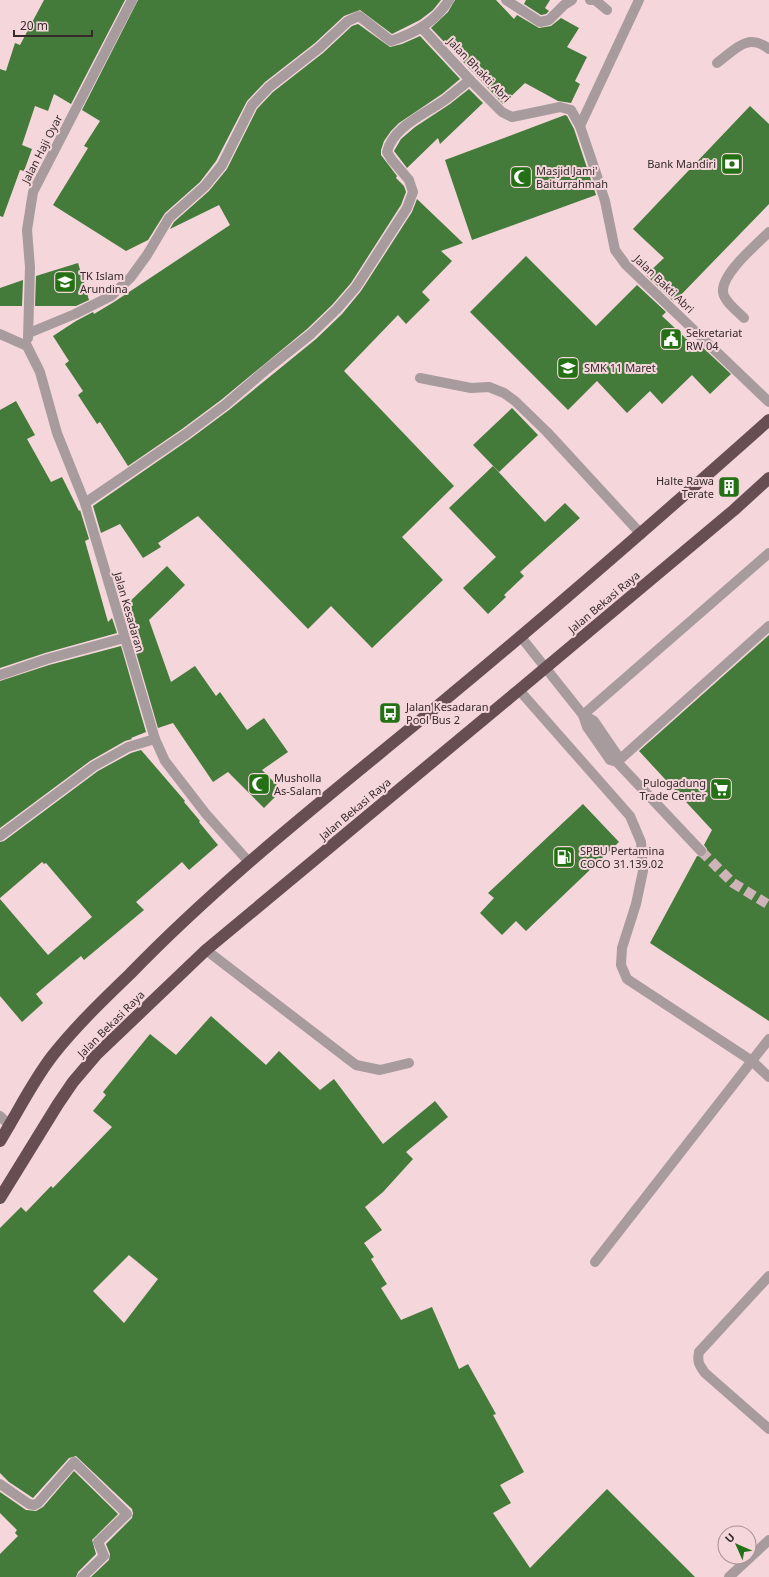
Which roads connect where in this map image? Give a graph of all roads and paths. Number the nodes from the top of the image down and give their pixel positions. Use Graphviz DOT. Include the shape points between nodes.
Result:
graph roads {
  1 [pos="132,0"];
  2 [pos="450,0"];
  3 [pos="506,0"];
  4 [pos="572,0"];
  5 [pos="590,0"];
  6 [pos="639,0"];
  7 [pos="607,10"];
  8 [pos="422,28"];
  9 [pos="769,49"];
  10 [pos="717,63"];
  11 [pos="470,80"];
  12 [pos="580,126"];
  13 [pos="605,201"];
  14 [pos="769,232"];
  15 [pos="744,318"];
  16 [pos="29,333"];
  17 [pos="0,334"];
  18 [pos="27,346"];
  19 [pos="420,378"];
  20 [pos="769,402"];
  21 [pos="769,420"];
  22 [pos="769,478"];
  23 [pos="85,503"];
  24 [pos="641,534"];
  25 [pos="769,553"];
  26 [pos="769,626"];
  27 [pos="521,637"];
  28 [pos="124,638"];
  29 [pos="546,667"];
  30 [pos="0,675"];
  31 [pos="519,690"];
  32 [pos="583,715"];
  33 [pos="155,739"];
  34 [pos="617,762"];
  35 [pos="0,836"];
  36 [pos="700,851"];
  37 [pos="249,862"];
  38 [pos="206,950"];
  39 [pos="769,1039"];
  40 [pos="752,1061"];
  41 [pos="410,1063"];
  42 [pos="769,1077"];
  43 [pos="0,1116"];
  44 [pos="10,1126"];
  45 [pos="0,1139"];
  46 [pos="0,1198"];
  47 [pos="595,1262"];
  48 [pos="769,1276"];
  49 [pos="769,1429"];
  50 [pos="0,1484"];
  51 [pos="769,1540"];
  52 [pos="82,1577"];
  53 [pos="729,1577"];
  1 -- 16 [label="street, Jalan Haji Oyar" via="33,192 26,230 30,267"];
  2 -- 8 [label="street"];
  3 -- 4 [label="street" via="540,22 549,20"];
  5 -- 7 [label="street" via="595,0"];
  6 -- 12 [label="street"];
  8 -- 11 [label="street, Jalan Bhakti Abri"];
  8 -- 16 [label="street" via="391,41 358,16 348,21 319,48 269,87 252,105 222,165 205,186 169,218 131,277 111,296"];
  9 -- 10 [label="street" via="752,41 745,42"];
  11 -- 12 [label="street, Jalan Bhakti Abri" via="502,112 512,117 560,107 571,110"];
  11 -- 23 [label="street" via="409,124 389,144 387,152 409,180 413,192 407,208 356,287 337,309 311,334 224,405"];
  12 -- 13 [label="street, Jalan Bhakti Abri"];
  13 -- 20 [label="street, Jalan Bakti Abri" via="615,250 626,265"];
  14 -- 15 [label="street" via="729,273 724,282 723,292 726,299"];
  16 -- 18 [label="street, Jalan Haji Oyar"];
  17 -- 18 [label="street"];
  18 -- 23 [label="street, Jalan Kesadaran" via="40,372 57,433"];
  19 -- 24 [label="street" via="471,388 489,387 515,401"];
  21 -- 24 [label="highway, Jalan Bekasi Raya"];
  22 -- 29 [label="highway, Jalan Bekasi Raya"];
  23 -- 28 [label="street, Jalan Kesadaran"];
  24 -- 27 [label="highway, Jalan Bekasi Raya"];
  25 -- 32 [label="street"];
  26 -- 34 [label="street"];
  27 -- 29 [label="street"];
  27 -- 37 [label="highway, Jalan Bekasi Raya"];
  28 -- 30 [label="street" via="46,659"];
  28 -- 33 [label="street, Jalan Kesadaran"];
  29 -- 31 [label="highway, Jalan Bekasi Raya"];
  29 -- 32 [label="street"];
  31 -- 38 [label="highway, Jalan Bekasi Raya"];
  31 -- 40 [label="street" via="630,816 641,842 643,871 622,948 621,965 627,979"];
  32 -- 34 [label="street" via="587,727 610,760"];
  33 -- 35 [label="street" via="128,747 94,766"];
  33 -- 37 [label="street, Jalan Kesadaran" via="165,761 206,814"];
  34 -- 36 [label="street"];
  37 -- 44 [label="highway, Jalan Bekasi Raya" via="158,945 78,1026 52,1056 30,1088"];
  38 -- 41 [label="street" via="356,1065 380,1070"];
  38 -- 46 [label="highway, Jalan Bekasi Raya" via="96,1055 73,1082"];
  39 -- 40 [label="street"];
  40 -- 42 [label="street"];
  40 -- 47 [label="street"];
  43 -- 44 [label="street"];
  44 -- 45 [label="highway, Jalan Bekasi Raya"];
  48 -- 49 [label="street" via="699,1352 697,1359 705,1373"];
  50 -- 52 [label="street" via="34,1505 74,1462 128,1514 98,1542 104,1556"];
  51 -- 53 [label="street"];
}
